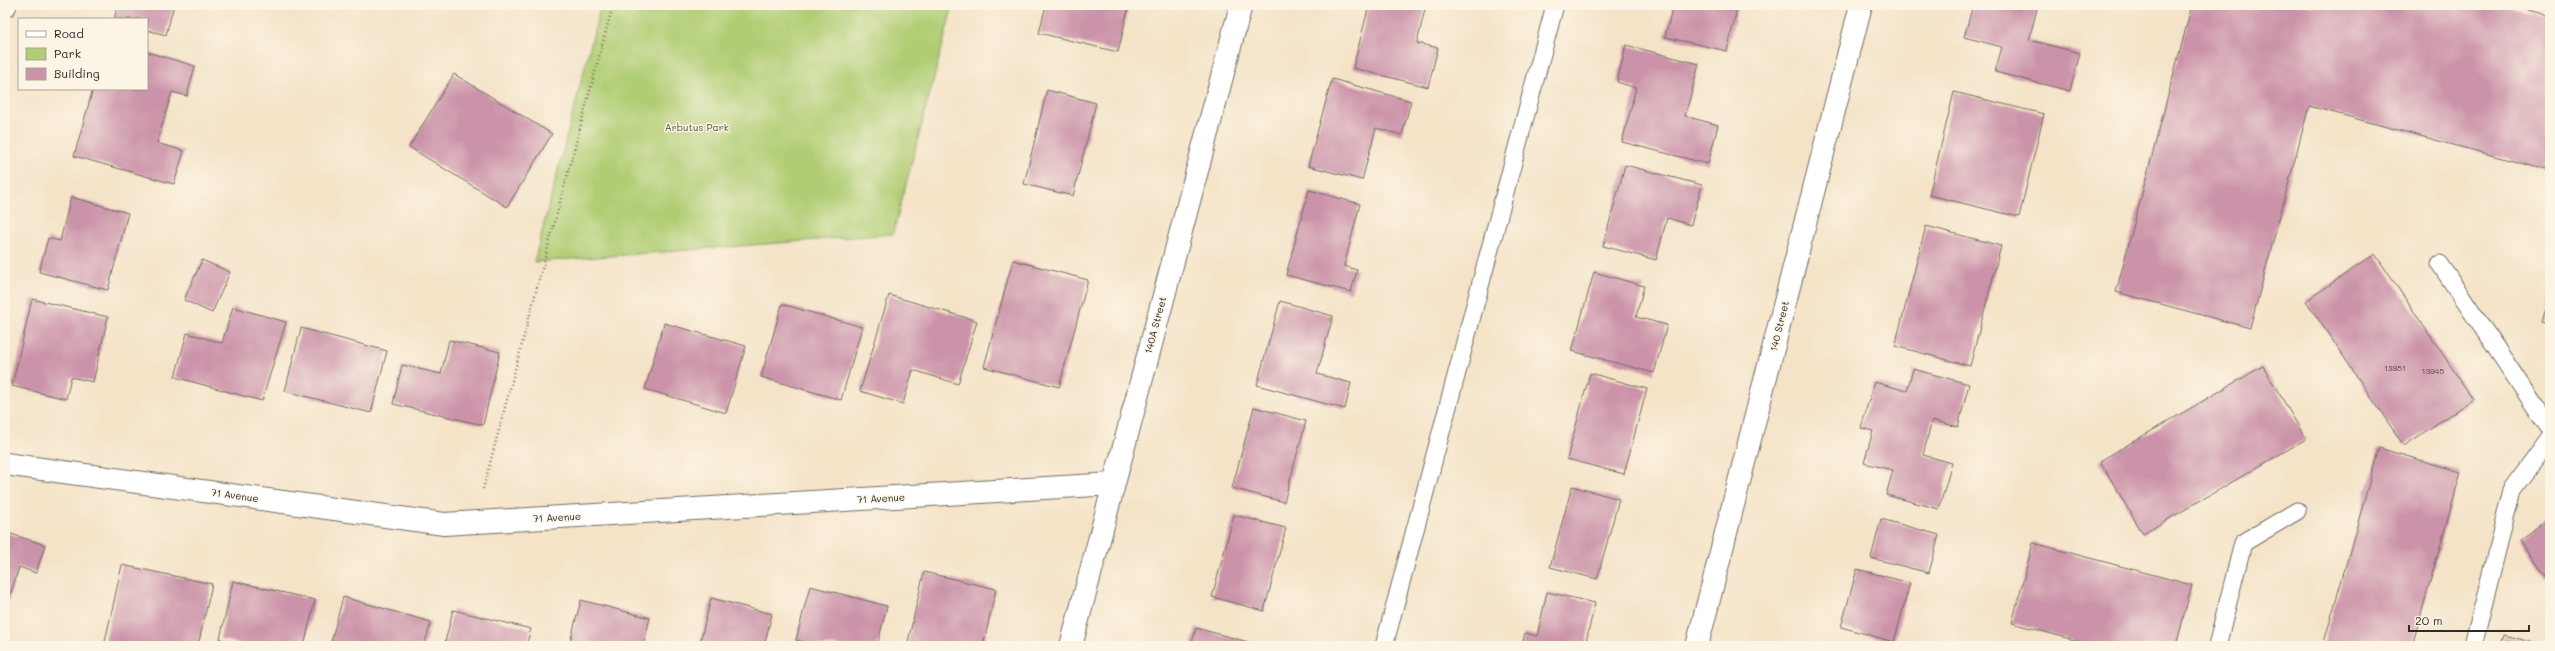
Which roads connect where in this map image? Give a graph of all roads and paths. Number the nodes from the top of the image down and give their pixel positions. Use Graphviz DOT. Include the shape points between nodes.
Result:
graph roads {
  1 [pos="613,5"];
  2 [pos="1241,5"];
  3 [pos="1555,5"];
  4 [pos="1861,5"];
  5 [pos="2440,264"];
  6 [pos="2550,429"];
  7 [pos="2550,438"];
  8 [pos="5,464"];
  9 [pos="1113,484"];
  10 [pos="481,494"];
  11 [pos="2297,511"];
  12 [pos="1071,646"];
  13 [pos="1384,646"];
  14 [pos="1697,646"];
  15 [pos="2217,646"];
  16 [pos="2472,646"];
  1 -- 10 [label="path"];
  2 -- 9 [label="street, 140A Street"];
  3 -- 13 [label="lane"];
  4 -- 14 [label="street, 140 Street"];
  5 -- 6 [label="lane"];
  7 -- 16 [label="lane" via="2512,490"];
  8 -- 9 [label="street, 71 Avenue" via="444,524"];
  9 -- 12 [label="street, 140A Street"];
  11 -- 15 [label="lane" via="2243,543"];
}
